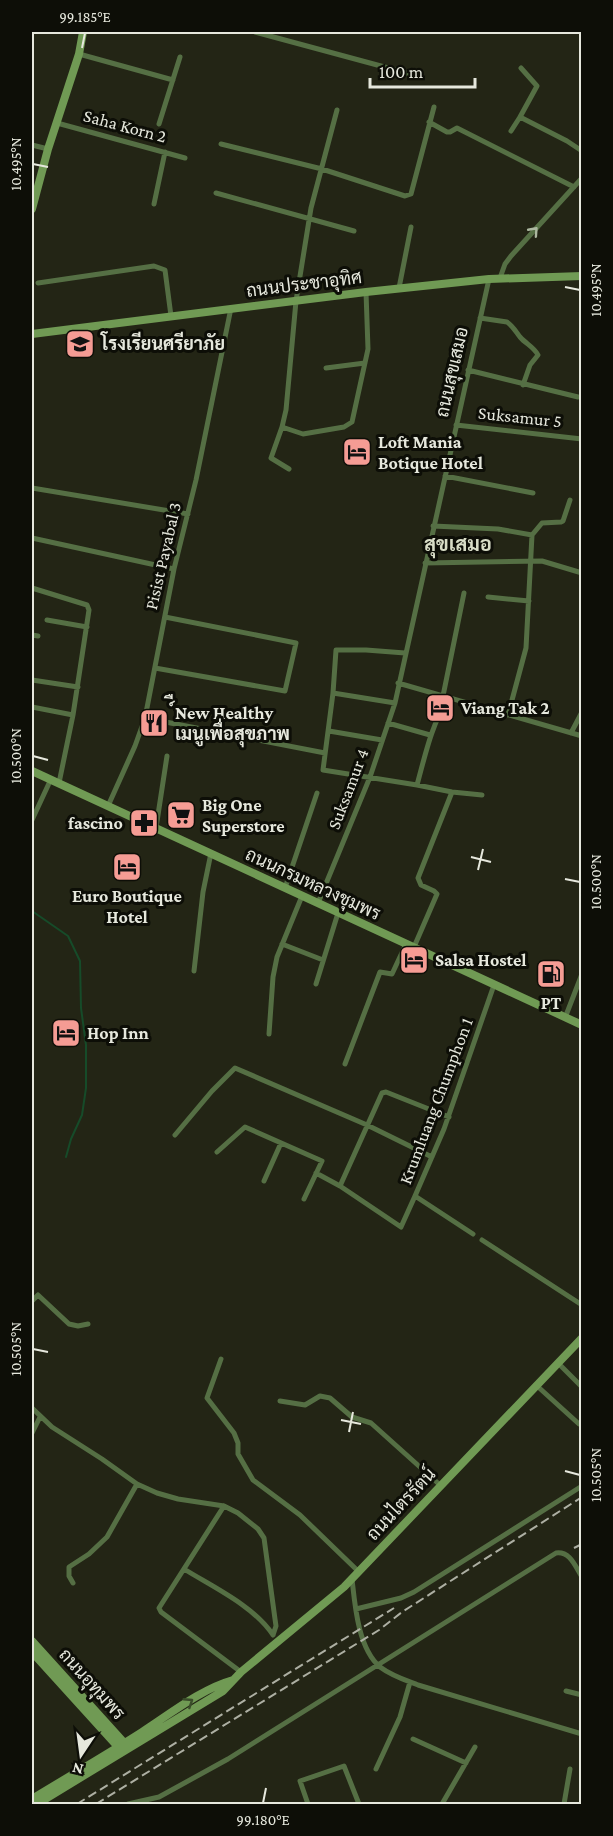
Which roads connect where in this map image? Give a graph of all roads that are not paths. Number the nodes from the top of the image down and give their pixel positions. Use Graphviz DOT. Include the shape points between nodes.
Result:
graph roads {
  1 [pos="82,32"];
  2 [pos="255,32"];
  3 [pos="79,54"];
  4 [pos="180,57"];
  5 [pos="521,68"];
  6 [pos="418,76"];
  7 [pos="173,80"];
  8 [pos="434,107"];
  9 [pos="337,110"];
  10 [pos="520,117"];
  11 [pos="429,122"];
  12 [pos="57,123"];
  13 [pos="159,124"];
  14 [pos="511,131"];
  15 [pos="221,144"];
  16 [pos="32,145"];
  17 [pos="48,149"];
  18 [pos="582,151"];
  19 [pos="165,152"];
  20 [pos="185,158"];
  21 [pos="322,169"];
  22 [pos="582,178"];
  23 [pos="574,187"];
  24 [pos="216,193"];
  25 [pos="153,204"];
  26 [pos="32,209"];
  27 [pos="310,219"];
  28 [pos="411,227"];
  29 [pos="354,231"];
  30 [pos="582,276"];
  31 [pos="500,278"];
  32 [pos="489,279"];
  33 [pos="38,283"];
  34 [pos="399,288"];
  35 [pos="366,292"];
  36 [pos="296,301"];
  37 [pos="231,308"];
  38 [pos="171,316"];
  39 [pos="480,318"];
  40 [pos="32,334"];
  41 [pos="365,363"];
  42 [pos="326,368"];
  43 [pos="468,370"];
  44 [pos="523,385"];
  45 [pos="578,397"];
  46 [pos="456,425"];
  47 [pos="282,428"];
  48 [pos="582,439"];
  49 [pos="288,469"];
  50 [pos="445,476"];
  51 [pos="32,488"];
  52 [pos="533,493"];
  53 [pos="570,500"];
  54 [pos="188,514"];
  55 [pos="433,526"];
  56 [pos="532,535"];
  57 [pos="32,538"];
  58 [pos="531,561"];
  59 [pos="425,563"];
  60 [pos="174,569"];
  61 [pos="582,573"];
  62 [pos="32,588"];
  63 [pos="465,593"];
  64 [pos="488,597"];
  65 [pos="529,601"];
  66 [pos="165,617"];
  67 [pos="47,620"];
  68 [pos="87,627"];
  69 [pos="405,653"];
  70 [pos="155,668"];
  71 [pos="32,680"];
  72 [pos="399,683"];
  73 [pos="78,687"];
  74 [pos="333,693"];
  75 [pos="446,697"];
  76 [pos="395,703"];
  77 [pos="32,707"];
  78 [pos="582,712"];
  79 [pos="73,715"];
  80 [pos="508,715"];
  81 [pos="145,718"];
  82 [pos="388,723"];
  83 [pos="329,731"];
  84 [pos="571,733"];
  85 [pos="430,735"];
  86 [pos="582,736"];
  87 [pos="382,740"];
  88 [pos="325,753"];
  89 [pos="167,756"];
  90 [pos="32,771"];
  91 [pos="370,777"];
  92 [pos="55,781"];
  93 [pos="417,785"];
  94 [pos="452,792"];
  95 [pos="317,793"];
  96 [pos="482,795"];
  97 [pos="108,806"];
  98 [pos="32,820"];
  99 [pos="156,828"];
  100 [pos="211,853"];
  101 [pos="285,888"];
  102 [pos="302,896"];
  103 [pos="318,903"];
  104 [pos="338,913"];
  105 [pos="282,944"];
  106 [pos="406,944"];
  107 [pos="414,947"];
  108 [pos="323,960"];
  109 [pos="194,970"];
  110 [pos="582,974"];
  111 [pos="316,984"];
  112 [pos="494,985"];
  113 [pos="565,1018"];
  114 [pos="582,1025"];
  115 [pos="269,1034"];
  116 [pos="345,1064"];
  117 [pos="449,1117"];
  118 [pos="367,1125"];
  119 [pos="175,1135"];
  120 [pos="281,1143"];
  121 [pos="217,1152"];
  122 [pos="432,1157"];
  123 [pos="316,1173"];
  124 [pos="264,1181"];
  125 [pos="340,1186"];
  126 [pos="415,1196"];
  127 [pos="304,1199"];
  128 [pos="473,1234"];
  129 [pos="482,1240"];
  130 [pos="32,1291"];
  131 [pos="38,1295"];
  132 [pos="32,1301"];
  133 [pos="582,1305"];
  134 [pos="88,1324"];
  135 [pos="582,1338"];
  136 [pos="221,1359"];
  137 [pos="558,1363"];
  138 [pos="536,1385"];
  139 [pos="582,1387"];
  140 [pos="280,1401"];
  141 [pos="32,1407"];
  142 [pos="40,1416"];
  143 [pos="582,1424"];
  144 [pos="32,1433"];
  145 [pos="136,1484"];
  146 [pos="440,1485"];
  147 [pos="582,1486"];
  148 [pos="224,1506"];
  149 [pos="184,1569"];
  150 [pos="359,1572"];
  151 [pos="582,1577"];
  152 [pos="352,1579"];
  153 [pos="74,1582"];
  154 [pos="356,1609"];
  155 [pos="277,1638"];
  156 [pos="32,1641"];
  157 [pos="32,1652"];
  158 [pos="378,1665"];
  159 [pos="241,1672"];
  160 [pos="410,1682"];
  161 [pos="566,1691"];
  162 [pos="582,1695"];
  163 [pos="582,1734"];
  164 [pos="413,1739"];
  165 [pos="476,1747"];
  166 [pos="124,1748"];
  167 [pos="466,1763"];
  168 [pos="376,1769"];
  169 [pos="570,1769"];
  170 [pos="159,1797"];
  171 [pos="32,1799"];
  172 [pos="37,1804"];
  173 [pos="128,1804"];
  174 [pos="163,1804"];
  175 [pos="308,1804"];
  176 [pos="359,1804"];
  177 [pos="442,1804"];
  178 [pos="564,1804"];
  1 -- 3 [label="street"];
  2 -- 6 [label="street"];
  3 -- 7 [label="street"];
  3 -- 12 [label="street"];
  4 -- 7 [label="street"];
  5 -- 10 [label="street" via="537,86"];
  7 -- 13 [label="street"];
  8 -- 11 [label="street"];
  9 -- 21 [label="street"];
  10 -- 14 [label="street"];
  10 -- 18 [label="street"];
  11 -- 21 [label="street" via="411,194 405,196"];
  11 -- 23 [label="street" via="447,132 460,129"];
  12 -- 17 [label="street"];
  12 -- 19 [label="street, Saha Korn 2"];
  15 -- 21 [label="street"];
  16 -- 17 [label="street"];
  17 -- 26 [label="street"];
  19 -- 20 [label="street, Saha Korn 2"];
  19 -- 25 [label="street"];
  21 -- 27 [label="street"];
  22 -- 23 [label="street"];
  31 -- 23 [label="street, one-way" via="511,256"];
  24 -- 27 [label="street"];
  27 -- 29 [label="street"];
  27 -- 36 [label="street"];
  28 -- 34 [label="street"];
  30 -- 31 [label="street, ถนนประชาอุทิศ"];
  31 -- 32 [label="street, ถนนประชาอุทิศ"];
  32 -- 34 [label="street, ถนนประชาอุทิศ"];
  32 -- 39 [label="street, ถนนสุขเสมอ"];
  33 -- 38 [label="street" via="159,267 165,270"];
  34 -- 35 [label="street, ถนนประชาอุทิศ"];
  35 -- 36 [label="street, ถนนประชาอุทิศ"];
  35 -- 41 [label="street"];
  36 -- 37 [label="street, ถนนประชาอุทิศ"];
  36 -- 47 [label="street" via="293,356"];
  37 -- 38 [label="street, ถนนประชาอุทิศ"];
  37 -- 54 [label="street, Pisist Payabal 3"];
  38 -- 40 [label="street, ถนนประชาอุทิศ"];
  39 -- 43 [label="street, ถนนสุขเสมอ"];
  39 -- 44 [label="street" via="511,324 537,352"];
  41 -- 42 [label="street"];
  41 -- 47 [label="street" via="352,422 344,428 303,434"];
  43 -- 44 [label="street, Suksamur 5"];
  43 -- 46 [label="street, ถนนสุขเสมอ"];
  44 -- 45 [label="street, Suksamur 5"];
  46 -- 48 [label="street, Suksamur 5"];
  46 -- 50 [label="street, ถนนสุขเสมอ"];
  47 -- 49 [label="street" via="271,458"];
  50 -- 52 [label="street"];
  50 -- 55 [label="street, ถนนสุขเสมอ"];
  51 -- 54 [label="street"];
  53 -- 56 [label="street" via="563,521 542,523"];
  54 -- 60 [label="street, Pisist Payabal 3"];
  55 -- 56 [label="street"];
  55 -- 59 [label="street, ถนนสุขเสมอ"];
  56 -- 58 [label="street"];
  57 -- 60 [label="street"];
  58 -- 59 [label="street"];
  58 -- 61 [label="street"];
  58 -- 65 [label="street"];
  59 -- 69 [label="street, ถนนสุขเสมอ"];
  60 -- 66 [label="street, Pisist Payabal 3"];
  62 -- 68 [label="street" via="87,604"];
  63 -- 75 [label="street"];
  64 -- 65 [label="street"];
  65 -- 80 [label="street" via="526,648"];
  66 -- 70 [label="street, Pisist Payabal 3"];
  66 -- 70 [label="street" via="296,643 285,691"];
  67 -- 68 [label="street"];
  68 -- 73 [label="street"];
  69 -- 72 [label="street, ถนนสุขเสมอ"];
  69 -- 74 [label="street" via="336,651"];
  70 -- 81 [label="street, Pisist Payabal 3"];
  71 -- 73 [label="street"];
  72 -- 75 [label="street"];
  72 -- 76 [label="street, Suksamur 4"];
  73 -- 79 [label="street"];
  74 -- 76 [label="street"];
  74 -- 83 [label="street"];
  75 -- 80 [label="street"];
  75 -- 85 [label="street"];
  76 -- 82 [label="street, Suksamur 4"];
  77 -- 79 [label="street"];
  78 -- 84 [label="street"];
  79 -- 92 [label="street"];
  80 -- 84 [label="street"];
  81 -- 88 [label="street"];
  81 -- 97 [label="street, Pisist Payabal 3"];
  82 -- 85 [label="street"];
  82 -- 87 [label="street, Suksamur 4"];
  83 -- 87 [label="street"];
  83 -- 88 [label="street"];
  84 -- 86 [label="street"];
  85 -- 93 [label="street"];
  87 -- 91 [label="street, Suksamur 4"];
  88 -- 91 [label="street" via="323,770"];
  89 -- 99 [label="street"];
  90 -- 92 [label="street, ถนนกรมหลวงชุมพร"];
  91 -- 93 [label="street"];
  91 -- 103 [label="street, Suksamur 4"];
  92 -- 97 [label="street, ถนนกรมหลวงชุมพร"];
  92 -- 98 [label="street"];
  93 -- 94 [label="street"];
  94 -- 96 [label="street"];
  94 -- 107 [label="street" via="418,878 421,885 437,894"];
  95 -- 101 [label="street"];
  97 -- 99 [label="street, ถนนกรมหลวงชุมพร"];
  99 -- 100 [label="street, ถนนกรมหลวงชุมพร"];
  100 -- 101 [label="street, ถนนกรมหลวงชุมพร"];
  100 -- 109 [label="street" via="202,892"];
  101 -- 102 [label="street, ถนนกรมหลวงชุมพร"];
  102 -- 103 [label="street, ถนนกรมหลวงชุมพร"];
  102 -- 105 [label="street"];
  103 -- 104 [label="street, ถนนกรมหลวงชุมพร"];
  104 -- 106 [label="street, ถนนกรมหลวงชุมพร"];
  104 -- 108 [label="street"];
  105 -- 108 [label="street"];
  105 -- 115 [label="street" via="273,977"];
  106 -- 107 [label="street, ถนนกรมหลวงชุมพร"];
  106 -- 116 [label="street" via="393,974 380,972"];
  107 -- 112 [label="street, ถนนกรมหลวงชุมพร"];
  108 -- 111 [label="street"];
  110 -- 113 [label="street"];
  112 -- 113 [label="street, ถนนกรมหลวงชุมพร"];
  112 -- 117 [label="street, Krumluang Chumphon 1"];
  113 -- 114 [label="street, ถนนกรมหลวงชุมพร"];
  117 -- 118 [label="street" via="386,1092"];
  117 -- 122 [label="street, Krumluang Chumphon 1"];
  118 -- 119 [label="street" via="235,1068"];
  118 -- 122 [label="street"];
  118 -- 125 [label="street"];
  120 -- 121 [label="street" via="245,1127"];
  120 -- 123 [label="street" via="321,1161"];
  120 -- 124 [label="street"];
  122 -- 126 [label="street, Krumluang Chumphon 1"];
  123 -- 125 [label="street"];
  123 -- 127 [label="street"];
  125 -- 126 [label="street" via="401,1227"];
  126 -- 128 [label="street, Krumluang Chumphon 1"];
  129 -- 133 [label="street"];
  130 -- 131 [label="street"];
  131 -- 132 [label="street"];
  131 -- 134 [label="street" via="69,1324"];
  135 -- 137 [label="street, ถนนไตรรัตน์"];
  136 -- 150 [label="street" via="207,1398 234,1433 238,1454 253,1480 300,1515"];
  137 -- 138 [label="street, ถนนไตรรัตน์"];
  137 -- 139 [label="street"];
  138 -- 143 [label="street"];
  138 -- 146 [label="street, ถนนไตรรัตน์"];
  140 -- 146 [label="street" via="304,1405 320,1396 330,1398 352,1417 371,1423"];
  141 -- 142 [label="street"];
  142 -- 144 [label="street"];
  142 -- 145 [label="street"];
  145 -- 148 [label="street" via="178,1499"];
  145 -- 153 [label="street" via="107,1537 69,1567"];
  146 -- 150 [label="street, ถนนไตรรัตน์"];
  147 -- 154 [label="street" via="414,1593"];
  148 -- 149 [label="street"];
  148 -- 155 [label="street" via="238,1513 264,1538"];
  149 -- 155 [label="street" via="254,1614"];
  149 -- 159 [label="street" via="160,1605 161,1612"];
  150 -- 152 [label="street, ถนนไตรรัตน์"];
  151 -- 158 [label="street" via="568,1556 556,1553"];
  152 -- 154 [label="street"];
  152 -- 155 [label="street, ถนนไตรรัตน์"];
  154 -- 158 [label="street" via="366,1645"];
  155 -- 159 [label="street, ถนนไตรรัตน์"];
  156 -- 166 [label="street, ถนนอุทุมพร"];
  157 -- 166 [label="street, ถนนอุทุมพร"];
  158 -- 160 [label="street"];
  158 -- 170 [label="street" via="228,1759"];
  159 -- 166 [label="street, ถนนไตรรัตน์"];
  160 -- 163 [label="street"];
  160 -- 168 [label="street" via="400,1717"];
  161 -- 162 [label="street"];
  164 -- 167 [label="street"];
  165 -- 167 [label="street"];
  166 -- 171 [label="street"];
  166 -- 172 [label="street"];
  167 -- 177 [label="street"];
  169 -- 178 [label="street"];
  170 -- 173 [label="street"];
  170 -- 174 [label="street"];
  175 -- 176 [label="street" via="300,1781 344,1766"];
}
